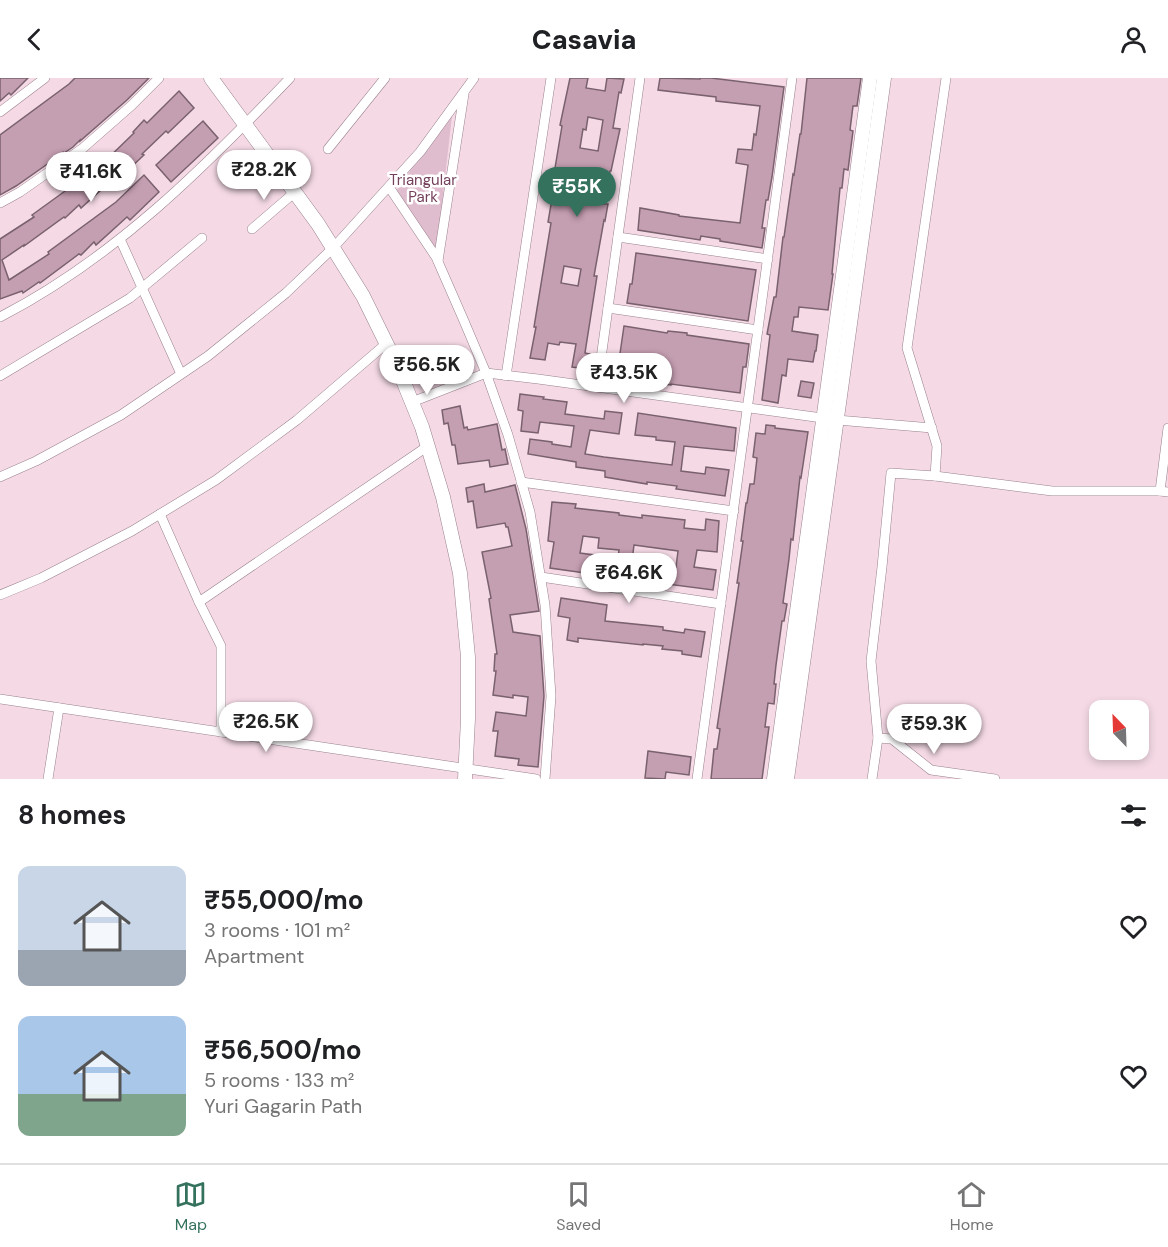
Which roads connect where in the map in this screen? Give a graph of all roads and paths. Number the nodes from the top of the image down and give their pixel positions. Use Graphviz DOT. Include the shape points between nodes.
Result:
graph roads {
  1 [pos="45,78"];
  2 [pos="159,78"];
  3 [pos="211,78"];
  4 [pos="290,78"];
  5 [pos="385,78"];
  6 [pos="550,78"];
  7 [pos="640,78"];
  8 [pos="792,78"];
  9 [pos="870,78"];
  10 [pos="884,78"];
  11 [pos="946,78"];
  12 [pos="472,79"];
  13 [pos="464,92"];
  14 [pos="0,112"];
  15 [pos="245,124"];
  16 [pos="328,149"];
  17 [pos="389,187"];
  18 [pos="294,192"];
  19 [pos="0,204"];
  20 [pos="252,229"];
  21 [pos="618,237"];
  22 [pos="202,238"];
  23 [pos="120,239"];
  24 [pos="333,248"];
  25 [pos="768,259"];
  26 [pos="438,262"];
  27 [pos="142,288"];
  28 [pos="608,308"];
  29 [pos="0,317"];
  30 [pos="758,330"];
  31 [pos="387,343"];
  32 [pos="182,374"];
  33 [pos="486,374"];
  34 [pos="0,376"];
  35 [pos="506,376"];
  36 [pos="597,387"];
  37 [pos="412,402"];
  38 [pos="747,408"];
  39 [pos="830,419"];
  40 [pos="932,428"];
  41 [pos="1168,428"];
  42 [pos="428,446"];
  43 [pos="935,476"];
  44 [pos="0,477"];
  45 [pos="521,482"];
  46 [pos="1164,492"];
  47 [pos="734,511"];
  48 [pos="160,514"];
  49 [pos="540,577"];
  50 [pos="0,595"];
  51 [pos="199,602"];
  52 [pos="721,604"];
  53 [pos="0,699"];
  54 [pos="60,708"];
  55 [pos="221,732"];
  56 [pos="878,738"];
  57 [pos="465,774"];
  58 [pos="48,779"];
  59 [pos="536,779"];
  60 [pos="545,779"];
  61 [pos="698,779"];
  62 [pos="774,779"];
  63 [pos="787,779"];
  64 [pos="872,779"];
  65 [pos="994,779"];
  1 -- 14 [label="street"];
  2 -- 19 [label="street" via="83,148"];
  3 -- 15 [label="street"];
  4 -- 15 [label="street"];
  5 -- 16 [label="street"];
  6 -- 35 [label="street"];
  7 -- 21 [label="street"];
  8 -- 25 [label="street"];
  9 -- 39 [label="street"];
  10 -- 39 [label="street"];
  11 -- 40 [label="street" via="908,348"];
  12 -- 13 [label="street"];
  13 -- 17 [label="street"];
  13 -- 26 [label="street"];
  15 -- 18 [label="street"];
  15 -- 23 [label="street"];
  17 -- 24 [label="street"];
  17 -- 26 [label="street"];
  18 -- 20 [label="street"];
  18 -- 24 [label="street"];
  21 -- 25 [label="street"];
  21 -- 28 [label="street"];
  22 -- 27 [label="street"];
  23 -- 27 [label="street"];
  23 -- 29 [label="street"];
  24 -- 31 [label="street"];
  24 -- 32 [label="street" via="286,293"];
  25 -- 30 [label="street"];
  26 -- 33 [label="street"];
  27 -- 32 [label="street"];
  27 -- 34 [label="street"];
  28 -- 30 [label="street"];
  28 -- 36 [label="street"];
  30 -- 38 [label="street"];
  31 -- 37 [label="street"];
  31 -- 48 [label="street" via="297,420 216,480"];
  32 -- 44 [label="street" via="121,415"];
  33 -- 35 [label="street"];
  33 -- 37 [label="street"];
  33 -- 45 [label="street"];
  35 -- 36 [label="street"];
  36 -- 38 [label="street"];
  37 -- 42 [label="street"];
  38 -- 39 [label="street"];
  38 -- 47 [label="street"];
  39 -- 40 [label="street"];
  39 -- 62 [label="street"];
  39 -- 63 [label="street"];
  40 -- 43 [label="street" via="937,446"];
  41 -- 46 [label="street"];
  42 -- 51 [label="street"];
  42 -- 57 [label="street" via="460,573 468,657"];
  43 -- 46 [label="street" via="1052,491"];
  43 -- 56 [label="street" via="891,472 871,661"];
  45 -- 47 [label="street"];
  45 -- 49 [label="street"];
  47 -- 52 [label="street"];
  48 -- 50 [label="street" via="41,578"];
  48 -- 51 [label="street"];
  49 -- 52 [label="street"];
  49 -- 60 [label="street" via="550,696"];
  51 -- 55 [label="street" via="221,646"];
  52 -- 61 [label="street"];
  53 -- 54 [label="street"];
  54 -- 55 [label="street"];
  54 -- 58 [label="street"];
  55 -- 57 [label="street"];
  56 -- 64 [label="street"];
  56 -- 65 [label="street" via="892,740 931,770"];
  57 -- 59 [label="street"];
}
